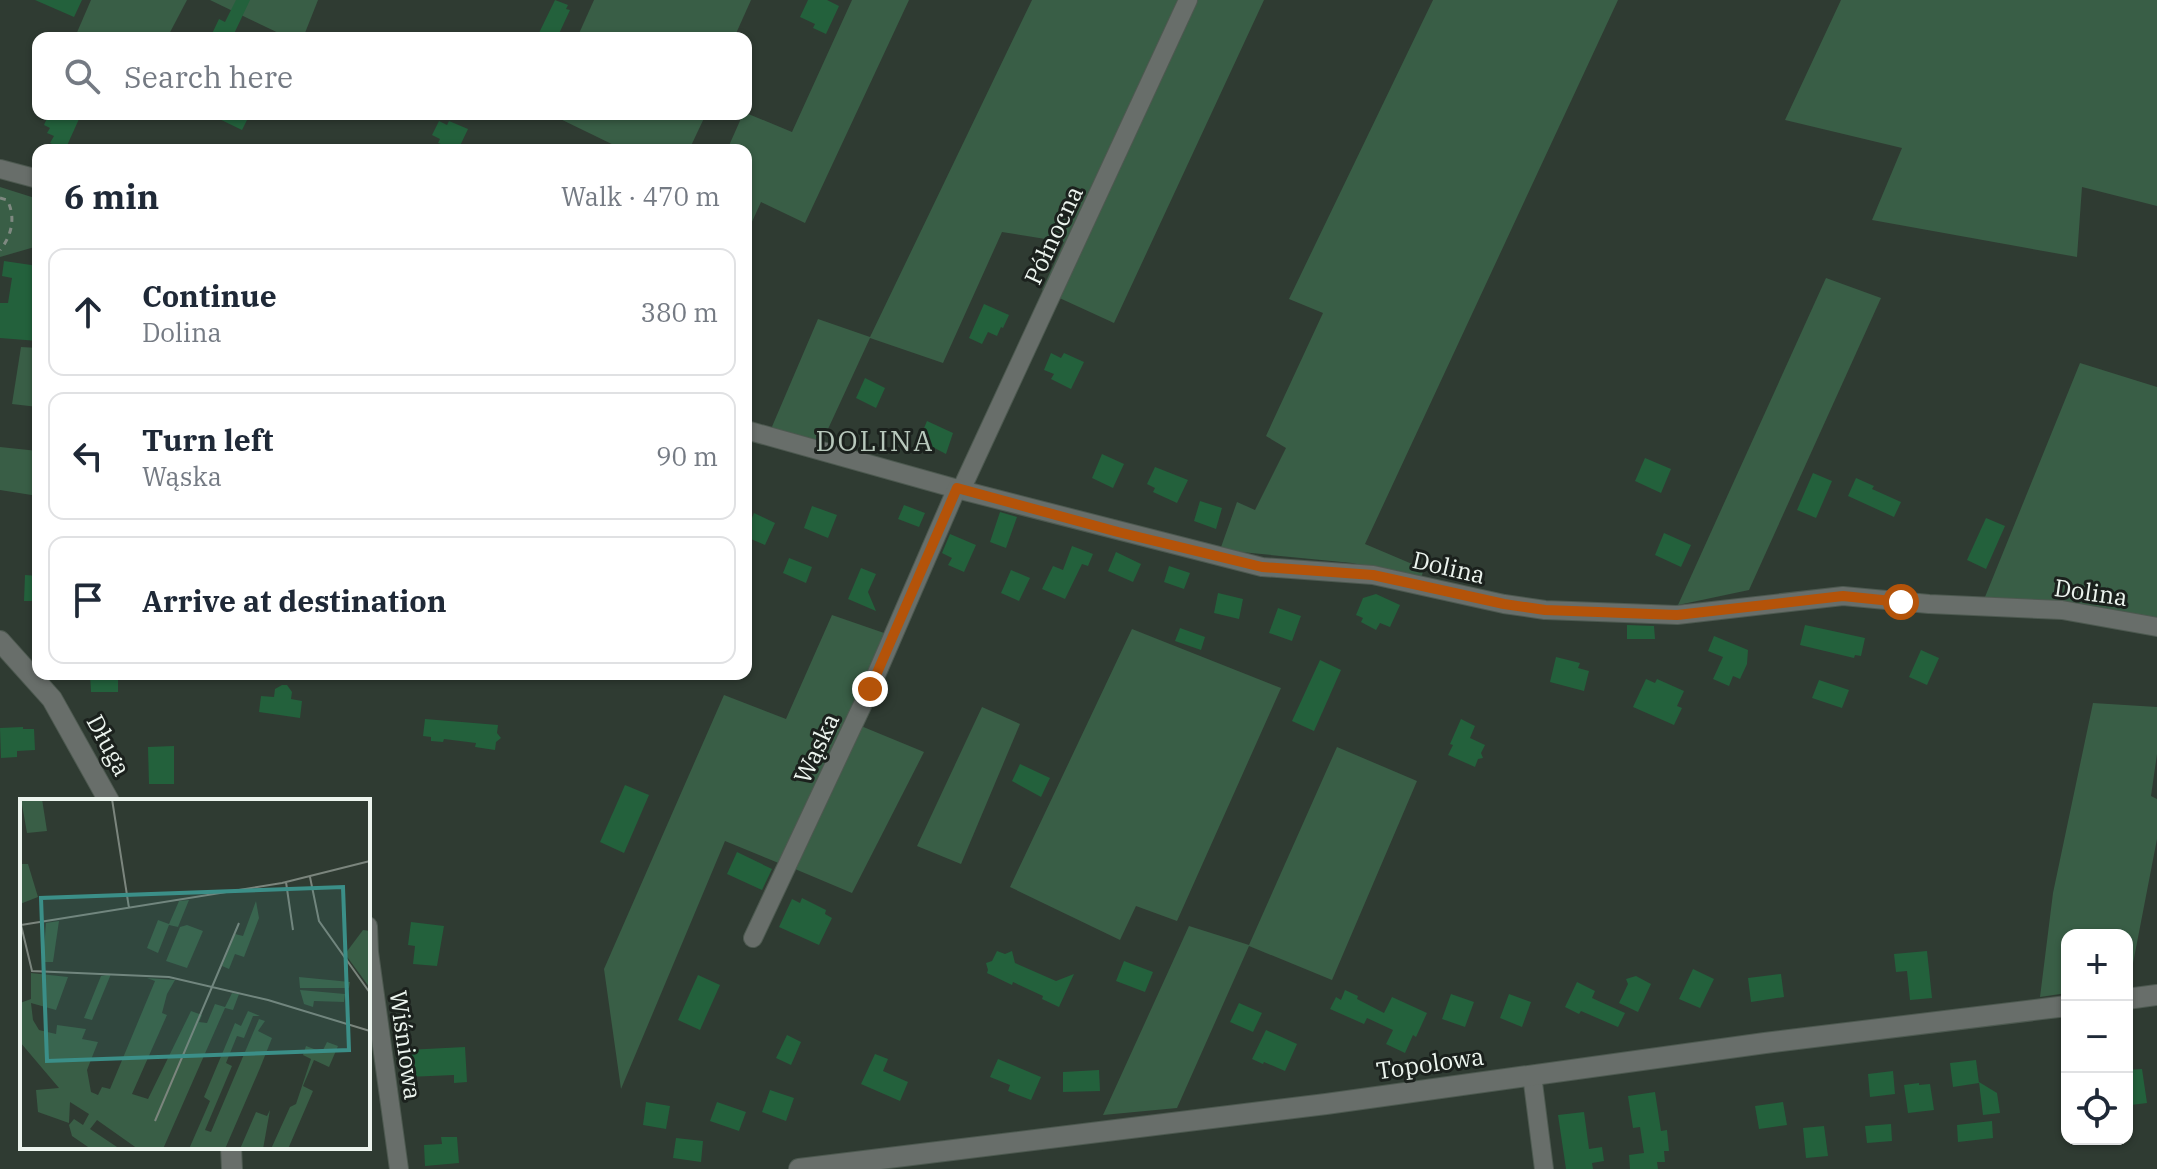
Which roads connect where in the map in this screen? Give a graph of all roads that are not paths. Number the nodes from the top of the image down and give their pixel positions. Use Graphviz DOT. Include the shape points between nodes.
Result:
graph roads {
  1 [pos="1188,0"];
  2 [pos="0,169"];
  3 [pos="32,177"];
  4 [pos="752,432"];
  5 [pos="959,489"];
  6 [pos="2157,627"];
  7 [pos="0,641"];
  8 [pos="32,677"];
  9 [pos="35,680"];
  10 [pos="108,799"];
  11 [pos="753,938"];
  12 [pos="370,959"];
  13 [pos="2157,995"];
  14 [pos="2133,998"];
  15 [pos="2061,1007"];
  16 [pos="1532,1075"];
  17 [pos="231,1149"];
  18 [pos="232,1169"];
  19 [pos="399,1169"];
  20 [pos="799,1169"];
  21 [pos="1544,1169"];
  1 -- 5 [label="street, Północna"];
  2 -- 3 [label="street"];
  4 -- 5 [label="street, Dolina"];
  5 -- 6 [label="street, Dolina" via="1262,567 1373,575 1545,610 1677,615 1843,596 2062,610"];
  5 -- 11 [label="street, Wąska"];
  7 -- 8 [label="street, Długa"];
  9 -- 10 [label="street, Długa" via="52,699"];
  12 -- 19 [label="street, Wiśniowa"];
  13 -- 14 [label="street"];
  15 -- 16 [label="street, Topolowa"];
  16 -- 20 [label="street, Topolowa"];
  16 -- 21 [label="street"];
  17 -- 18 [label="street"];
}
